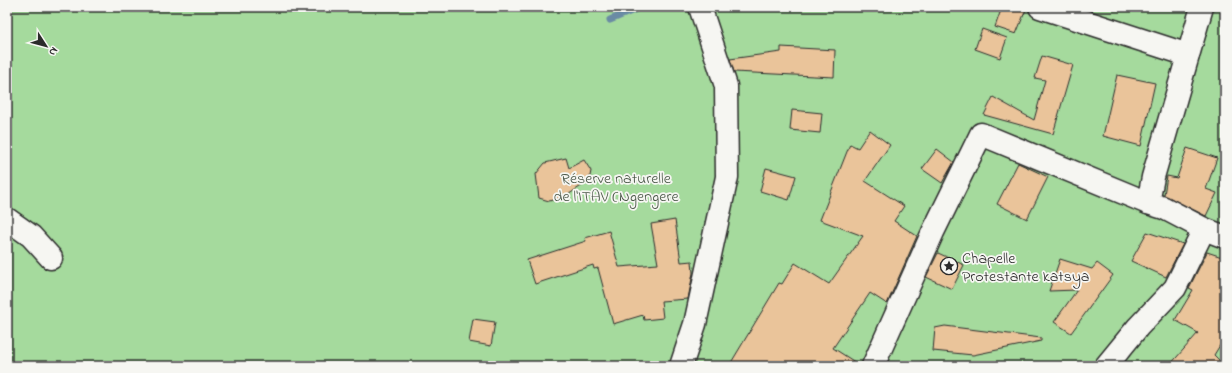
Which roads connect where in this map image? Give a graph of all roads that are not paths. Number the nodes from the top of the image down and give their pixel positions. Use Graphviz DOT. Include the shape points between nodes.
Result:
graph roads {
  1 [pos="700,7"];
  2 [pos="1040,7"];
  3 [pos="1202,7"];
  4 [pos="1188,55"];
  5 [pos="1148,203"];
  6 [pos="7,220"];
  7 [pos="1204,229"];
  8 [pos="1225,237"];
  9 [pos="51,258"];
  10 [pos="681,366"];
  11 [pos="873,366"];
  12 [pos="1106,366"];
  1 -- 10 [label="street" via="726,86 727,177 695,324"];
  2 -- 4 [label="street"];
  3 -- 4 [label="street"];
  4 -- 5 [label="street"];
  5 -- 7 [label="street" via="1164,208"];
  5 -- 11 [label="street" via="981,134 933,232"];
  6 -- 9 [label="street" via="31,236"];
  7 -- 8 [label="street"];
  7 -- 12 [label="street" via="1175,288"];
}
